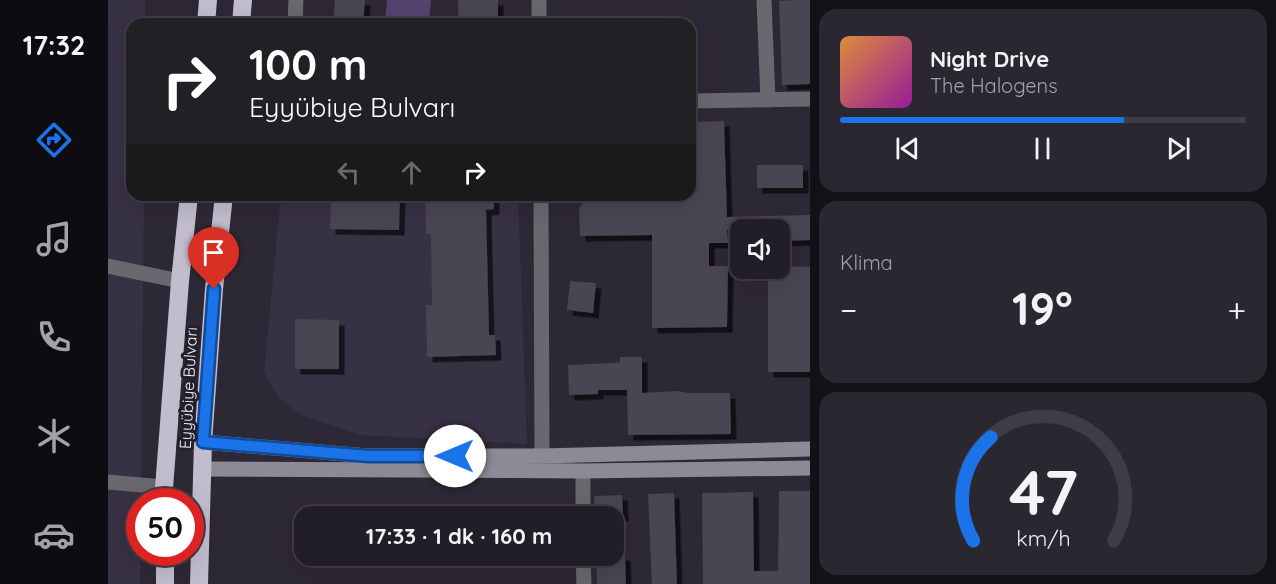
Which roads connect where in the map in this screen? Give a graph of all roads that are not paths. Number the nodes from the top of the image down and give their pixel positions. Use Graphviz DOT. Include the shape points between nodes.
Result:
graph roads {
  1 [pos="208,0"];
  2 [pos="243,0"];
  3 [pos="296,0"];
  4 [pos="538,0"];
  5 [pos="764,0"];
  6 [pos="206,18"];
  7 [pos="242,18"];
  8 [pos="294,18"];
  9 [pos="539,18"];
  10 [pos="810,99"];
  11 [pos="768,100"];
  12 [pos="696,101"];
  13 [pos="188,201"];
  14 [pos="223,201"];
  15 [pos="541,201"];
  16 [pos="108,266"];
  17 [pos="180,281"];
  18 [pos="203,442"];
  19 [pos="810,448"];
  20 [pos="542,456"];
  21 [pos="810,468"];
  22 [pos="203,469"];
  23 [pos="583,471"];
  24 [pos="108,482"];
  25 [pos="136,488"];
  26 [pos="163,488"];
  27 [pos="583,506"];
  28 [pos="165,566"];
  29 [pos="583,566"];
  30 [pos="165,584"];
  31 [pos="199,584"];
  32 [pos="584,584"];
  1 -- 6 [label="highway"];
  2 -- 7 [label="highway"];
  3 -- 8 [label="street"];
  4 -- 9 [label="street"];
  5 -- 11 [label="street"];
  10 -- 11 [label="street"];
  11 -- 12 [label="street"];
  13 -- 17 [label="highway, Eyyübiye Bulvarı"];
  14 -- 18 [label="highway, Eyyübiye Bulvarı"];
  15 -- 20 [label="street"];
  16 -- 17 [label="street"];
  17 -- 26 [label="highway, Eyyübiye Bulvarı"];
  18 -- 20 [label="main road" via="368,456"];
  18 -- 22 [label="highway, Eyyübiye Bulvarı"];
  19 -- 20 [label="main road"];
  21 -- 23 [label="main road"];
  22 -- 23 [label="main road"];
  22 -- 31 [label="highway, Eyyübiye Bulvarı"];
  23 -- 27 [label="street"];
  24 -- 25 [label="street"];
  28 -- 30 [label="highway"];
  29 -- 32 [label="street"];
}
